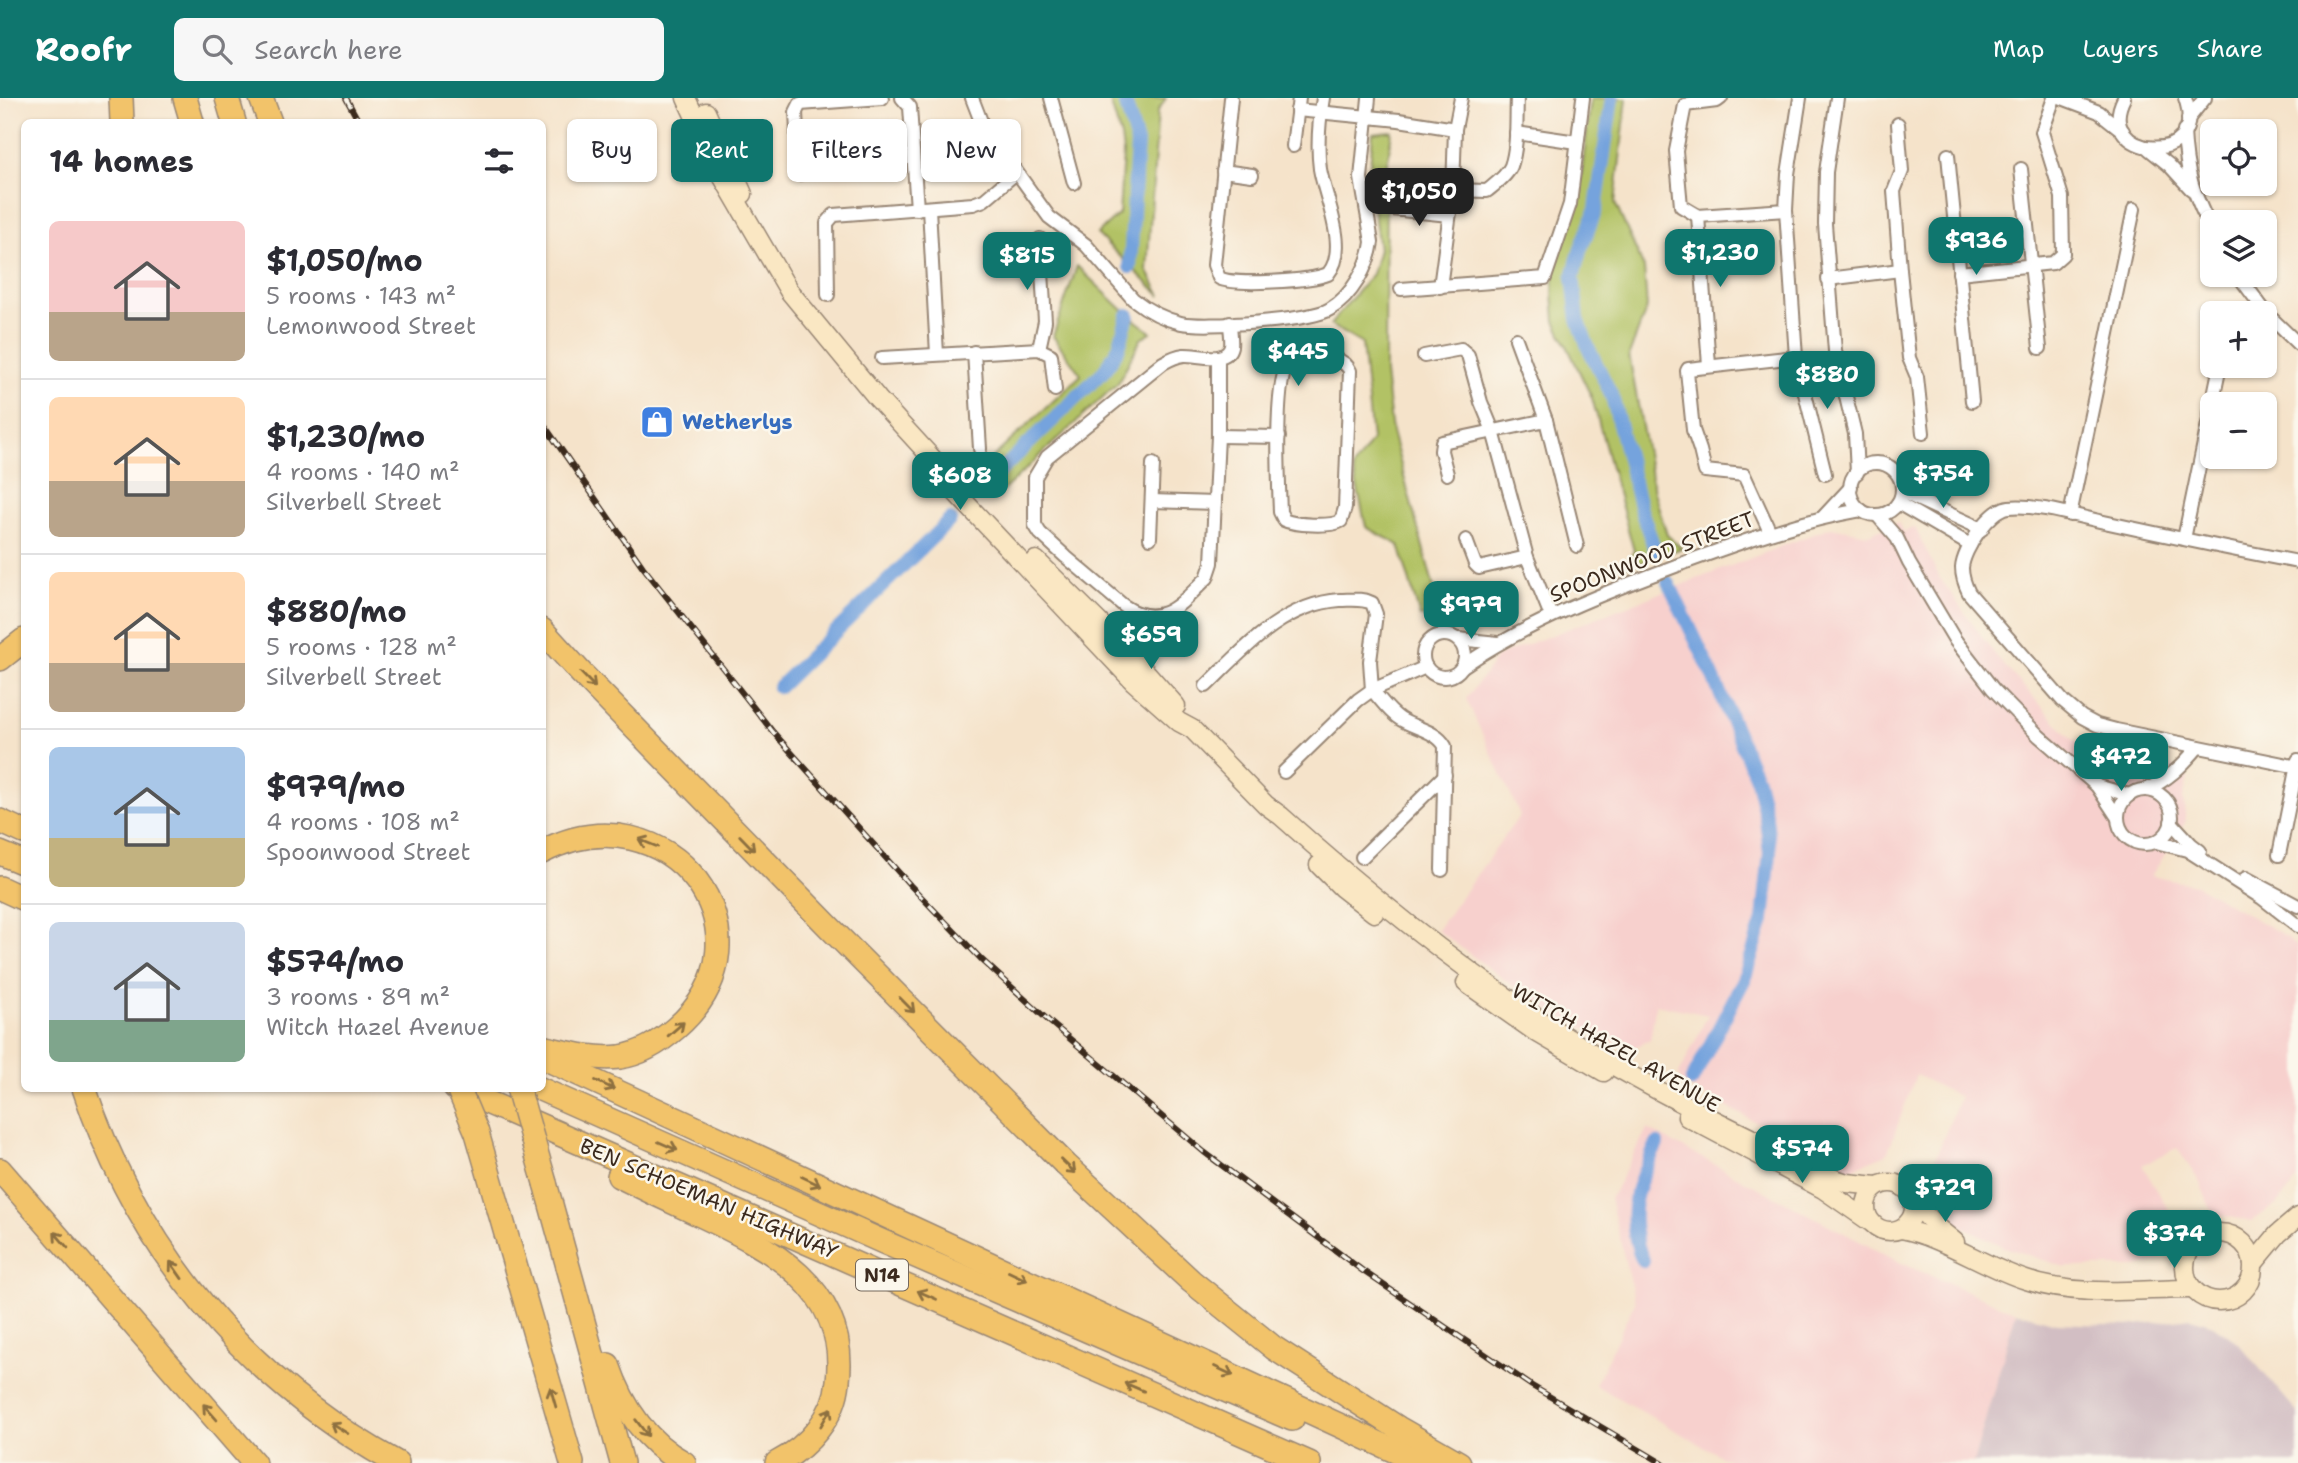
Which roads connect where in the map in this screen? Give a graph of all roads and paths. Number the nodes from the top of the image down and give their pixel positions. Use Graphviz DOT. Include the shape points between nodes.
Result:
graph roads {
  1 [pos="112,98"];
  2 [pos="121,98"];
  3 [pos="185,98"];
  4 [pos="227,98"];
  5 [pos="261,98"];
  6 [pos="686,98"];
  7 [pos="700,98"];
  8 [pos="882,98"];
  9 [pos="902,98"];
  10 [pos="972,98"];
  11 [pos="1051,98"];
  12 [pos="1231,98"];
  13 [pos="1323,98"];
  14 [pos="1368,98"];
  15 [pos="1461,98"];
  16 [pos="1517,98"];
  17 [pos="1583,98"];
  18 [pos="1721,98"];
  19 [pos="1800,98"];
  20 [pos="2054,98"];
  21 [pos="2062,98"];
  22 [pos="2124,98"];
  23 [pos="2185,98"];
  24 [pos="2205,98"];
  25 [pos="1839,101"];
  26 [pos="1298,104"];
  27 [pos="1320,112"];
  28 [pos="1366,117"];
  29 [pos="112,119"];
  30 [pos="122,119"];
  31 [pos="191,119"];
  32 [pos="233,119"];
  33 [pos="269,119"];
  34 [pos="796,119"];
  35 [pos="979,119"];
  36 [pos="1898,124"];
  37 [pos="2186,125"];
  38 [pos="1455,129"];
  39 [pos="2123,131"];
  40 [pos="1516,133"];
  41 [pos="1577,142"];
  42 [pos="1293,146"];
  43 [pos="2149,149"];
  44 [pos="1948,155"];
  45 [pos="2021,169"];
  46 [pos="1223,171"];
  47 [pos="1252,175"];
  48 [pos="1021,178"];
  49 [pos="1006,182"];
  50 [pos="1074,183"];
  51 [pos="2192,189"];
  52 [pos="1453,190"];
  53 [pos="923,208"];
  54 [pos="1392,209"];
  55 [pos="2134,209"];
  56 [pos="1786,210"];
  57 [pos="2202,210"];
  58 [pos="1449,215"];
  59 [pos="1698,216"];
  60 [pos="759,237"];
  61 [pos="1040,239"];
  62 [pos="2030,265"];
  63 [pos="1900,270"];
  64 [pos="1959,273"];
  65 [pos="1828,279"];
  66 [pos="1440,287"];
  67 [pos="2247,287"];
  68 [pos="1401,289"];
  69 [pos="828,295"];
  70 [pos="1230,323"];
  71 [pos="1516,339"];
  72 [pos="2298,344"];
  73 [pos="2040,348"];
  74 [pos="1039,349"];
  75 [pos="974,352"];
  76 [pos="937,354"];
  77 [pos="1424,356"];
  78 [pos="1219,357"];
  79 [pos="1796,357"];
  80 [pos="882,358"];
  81 [pos="1709,365"];
  82 [pos="2218,378"];
  83 [pos="1055,390"];
  84 [pos="1972,401"];
  85 [pos="1546,420"];
  86 [pos="1493,431"];
  87 [pos="1923,433"];
  88 [pos="1855,434"];
  89 [pos="1218,436"];
  90 [pos="1279,437"];
  91 [pos="980,449"];
  92 [pos="1153,464"];
  93 [pos="1879,464"];
  94 [pos="1857,473"];
  95 [pos="1447,474"];
  96 [pos="1825,474"];
  97 [pos="1851,487"];
  98 [pos="1152,501"];
  99 [pos="1898,501"];
  100 [pos="1215,503"];
  101 [pos="1861,510"];
  102 [pos="1877,515"];
  103 [pos="2070,515"];
  104 [pos="1824,516"];
  105 [pos="1982,529"];
  106 [pos="1770,532"];
  107 [pos="1150,538"];
  108 [pos="1896,538"];
  109 [pos="2184,539"];
  110 [pos="1466,540"];
  111 [pos="1970,545"];
  112 [pos="1577,546"];
  113 [pos="1527,557"];
  114 [pos="2298,562"];
  115 [pos="1551,616"];
  116 [pos="546,634"];
  117 [pos="1458,639"];
  118 [pos="21,642"];
  119 [pos="1498,643"];
  120 [pos="0,659"];
  121 [pos="1463,666"];
  122 [pos="1426,667"];
  123 [pos="1206,686"];
  124 [pos="1372,690"];
  125 [pos="2198,747"];
  126 [pos="2298,764"];
  127 [pos="2179,768"];
  128 [pos="1284,772"];
  129 [pos="1445,775"];
  130 [pos="2096,786"];
  131 [pos="2144,790"];
  132 [pos="2129,795"];
  133 [pos="2168,804"];
  134 [pos="1266,805"];
  135 [pos="2118,818"];
  136 [pos="0,821"];
  137 [pos="2171,822"];
  138 [pos="21,831"];
  139 [pos="2156,842"];
  140 [pos="546,850"];
  141 [pos="0,853"];
  142 [pos="2279,855"];
  143 [pos="1362,857"];
  144 [pos="21,862"];
  145 [pos="1442,870"];
  146 [pos="0,888"];
  147 [pos="21,898"];
  148 [pos="2298,906"];
  149 [pos="2298,926"];
  150 [pos="546,1049"];
  151 [pos="546,1059"];
  152 [pos="86,1092"];
  153 [pos="456,1092"];
  154 [pos="461,1092"];
  155 [pos="463,1092"];
  156 [pos="466,1092"];
  157 [pos="519,1092"];
  158 [pos="546,1092"];
  159 [pos="477,1133"];
  160 [pos="0,1170"];
  161 [pos="1877,1186"];
  162 [pos="1914,1203"];
  163 [pos="2298,1217"];
  164 [pos="1869,1220"];
  165 [pos="1901,1229"];
  166 [pos="559,1231"];
  167 [pos="2278,1234"];
  168 [pos="2241,1241"];
  169 [pos="1977,1259"];
  170 [pos="2253,1264"];
  171 [pos="2185,1268"];
  172 [pos="2154,1289"];
  173 [pos="2193,1289"];
  174 [pos="254,1463"];
  175 [pos="397,1463"];
  176 [pos="572,1463"];
  177 [pos="622,1463"];
  178 [pos="684,1463"];
  179 [pos="777,1463"];
  180 [pos="1309,1463"];
  181 [pos="1393,1463"];
  182 [pos="1421,1463"];
  183 [pos="1459,1463"];
  1 -- 29 [label="highway"];
  2 -- 30 [label="highway"];
  3 -- 31 [label="highway"];
  4 -- 32 [label="highway"];
  5 -- 33 [label="highway"];
  6 -- 60 [label="street, WITCH HAZEL AVENUE" via="722,176"];
  7 -- 60 [label="street, WITCH HAZEL AVENUE"];
  8 -- 34 [label="street" via="800,104"];
  9 -- 53 [label="street" via="911,107"];
  10 -- 35 [label="street"];
  11 -- 50 [label="street"];
  12 -- 46 [label="street"];
  13 -- 27 [label="street"];
  14 -- 28 [label="street"];
  15 -- 38 [label="street"];
  16 -- 40 [label="street"];
  17 -- 41 [label="street"];
  18 -- 59 [label="street" via="1688,103 1684,108 1676,151 1680,202"];
  19 -- 56 [label="street"];
  20 -- 62 [label="street" via="2042,131 2062,197 2063,254 2053,263"];
  21 -- 39 [label="street" via="2099,112"];
  22 -- 39 [label="street" via="2119,118"];
  23 -- 37 [label="street"];
  24 -- 37 [label="street"];
  25 -- 65 [label="street" via="1826,172"];
  26 -- 27 [label="street"];
  26 -- 42 [label="street"];
  27 -- 28 [label="street"];
  27 -- 46 [label="street" via="1320,166 1337,245 1335,264 1328,274 1293,280 1237,282 1219,278 1214,260"];
  28 -- 38 [label="street"];
  28 -- 70 [label="street" via="1361,178 1372,242 1363,271 1339,303 1321,314"];
  36 -- 63 [label="street" via="1902,171 1894,191"];
  37 -- 43 [label="street" via="2169,145"];
  37 -- 51 [label="street" via="2185,159"];
  38 -- 52 [label="street"];
  39 -- 43 [label="street"];
  40 -- 41 [label="street"];
  40 -- 52 [label="street" via="1511,166 1488,191"];
  41 -- 66 [label="street" via="1570,204 1544,279"];
  43 -- 51 [label="street"];
  44 -- 64 [label="street"];
  45 -- 62 [label="street"];
  46 -- 47 [label="street"];
  48 -- 70 [label="street" via="1049,217 1086,245 1142,306 1184,324"];
  49 -- 53 [label="street" via="980,202"];
  51 -- 57 [label="street"];
  52 -- 58 [label="street"];
  53 -- 69 [label="street" via="831,216 827,223"];
  53 -- 76 [label="street"];
  54 -- 58 [label="street"];
  55 -- 103 [label="street"];
  56 -- 59 [label="street"];
  56 -- 79 [label="street"];
  58 -- 66 [label="street"];
  59 -- 81 [label="street"];
  60 -- 134 [label="street, WITCH HAZEL AVENUE" via="811,320 935,464 1112,635 1192,729"];
  61 -- 74 [label="street" via="1045,321"];
  62 -- 64 [label="street"];
  62 -- 73 [label="street"];
  63 -- 65 [label="street"];
  63 -- 87 [label="street"];
  64 -- 84 [label="street"];
  65 -- 88 [label="street" via="1835,351"];
  66 -- 68 [label="street"];
  67 -- 72 [label="street"];
  70 -- 78 [label="street" via="1231,347"];
  71 -- 85 [label="street"];
  74 -- 75 [label="street"];
  74 -- 83 [label="street" via="1051,355"];
  75 -- 76 [label="street"];
  75 -- 91 [label="street"];
  76 -- 80 [label="street"];
  77 -- 86 [label="street" via="1466,351"];
  78 -- 89 [label="street"];
  78 -- 100 [label="street" via="1184,355 1163,363 1047,457 1035,477 1034,514 1040,533 1066,557 1124,606 1152,616 1173,610 1207,578"];
  79 -- 81 [label="street"];
  79 -- 96 [label="street"];
  81 -- 106 [label="street" via="1687,371 1693,430 1705,471 1744,475"];
  82 -- 109 [label="street"];
  85 -- 86 [label="street"];
  85 -- 112 [label="street"];
  86 -- 95 [label="street" via="1443,442"];
  86 -- 113 [label="street"];
  88 -- 93 [label="street"];
  88 -- 94 [label="street"];
  89 -- 90 [label="street"];
  89 -- 100 [label="street"];
  90 -- 90 [label="street" via="1286,365 1306,357 1345,362 1351,380 1345,508 1339,523 1291,523 1281,517"];
  92 -- 98 [label="street"];
  93 -- 94 [label="street" via="1867,465"];
  93 -- 99 [label="street" via="1898,474"];
  94 -- 97 [label="street"];
  97 -- 101 [label="street"];
  97 -- 104 [label="street"];
  98 -- 100 [label="street"];
  98 -- 107 [label="street"];
  99 -- 102 [label="street"];
  99 -- 105 [label="street"];
  99 -- 108 [label="street"];
  99 -- 111 [label="street"];
  101 -- 102 [label="street"];
  101 -- 104 [label="street, SPOONWOOD STREET"];
  102 -- 108 [label="street"];
  103 -- 105 [label="street" via="2009,507 2000,509"];
  103 -- 109 [label="street"];
  104 -- 106 [label="street, SPOONWOOD STREET"];
  105 -- 111 [label="street"];
  106 -- 115 [label="street, SPOONWOOD STREET"];
  108 -- 130 [label="street" via="1955,640 1993,688"];
  109 -- 114 [label="street"];
  110 -- 113 [label="street" via="1479,568"];
  111 -- 125 [label="street" via="1962,569 1969,593 2063,701 2097,725"];
  113 -- 115 [label="street"];
  115 -- 119 [label="street, SPOONWOOD STREET"];
  116 -- 183 [label="highway, one-way" via="833,932 1076,1174 1191,1281 1275,1348"];
  117 -- 119 [label="street"];
  117 -- 121 [label="street" via="1466,655"];
  117 -- 122 [label="street" via="1444,635 1430,640 1423,655"];
  118 -- 120 [label="highway"];
  119 -- 121 [label="street, SPOONWOOD STREET"];
  121 -- 122 [label="street" via="1457,673 1441,677"];
  122 -- 124 [label="street"];
  123 -- 124 [label="street" via="1259,635 1292,614 1330,601 1359,599 1375,607"];
  124 -- 128 [label="street"];
  124 -- 129 [label="street" via="1399,719 1443,741"];
  125 -- 126 [label="street"];
  125 -- 127 [label="street"];
  126 -- 142 [label="street"];
  127 -- 131 [label="street"];
  127 -- 133 [label="street"];
  129 -- 143 [label="street"];
  129 -- 145 [label="street"];
  130 -- 132 [label="street"];
  130 -- 135 [label="street"];
  131 -- 132 [label="street"];
  131 -- 133 [label="street"];
  132 -- 135 [label="street"];
  133 -- 137 [label="street"];
  134 -- 161 [label="street, WITCH HAZEL AVENUE" via="1383,906 1532,1014 1659,1089 1782,1153 1835,1179"];
  134 -- 164 [label="street, WITCH HAZEL AVENUE" via="1342,888 1516,1018 1640,1092 1823,1189"];
  135 -- 139 [label="street" via="2130,840"];
  136 -- 138 [label="highway"];
  137 -- 139 [label="street"];
  137 -- 148 [label="street" via="2197,849"];
  139 -- 149 [label="street" via="2187,850"];
  150 -- 140 [label="highway, one-way" via="619,1057 659,1042 697,1005 712,976 718,943 710,906 694,876 651,843 600,834"];
  141 -- 144 [label="highway"];
  146 -- 147 [label="highway"];
  151 -- 182 [label="highway, one-way"];
  175 -- 152 [label="highway, one-way" via="329,1422 284,1387 212,1317 149,1231 119,1177"];
  153 -- 159 [label="highway, bridge"];
  179 -- 154 [label="highway, one-way" via="816,1433 838,1386 836,1331 806,1281 744,1237"];
  180 -- 155 [label="highway, BEN SCHOEMAN HIGHWAY / N14, one-way"];
  156 -- 159 [label="highway, bridge"];
  157 -- 166 [label="highway, bridge"];
  158 -- 181 [label="highway, BEN SCHOEMAN HIGHWAY / N14, one-way"];
  176 -- 159 [label="highway, one-way"];
  174 -- 160 [label="highway, one-way"];
  161 -- 162 [label="street" via="1899,1185"];
  161 -- 164 [label="street" via="1865,1206"];
  162 -- 165 [label="street" via="1911,1218"];
  162 -- 169 [label="street"];
  163 -- 167 [label="street"];
  164 -- 165 [label="street" via="1884,1231"];
  165 -- 169 [label="street"];
  166 -- 177 [label="highway"];
  166 -- 178 [label="highway, one-way" via="616,1388 648,1437"];
  167 -- 168 [label="street"];
  167 -- 170 [label="street"];
  168 -- 170 [label="street"];
  168 -- 171 [label="street" via="2221,1233 2200,1239 2188,1253"];
  169 -- 172 [label="street" via="2003,1273 2053,1287 2100,1292"];
  170 -- 173 [label="street" via="2250,1283 2235,1297 2215,1301"];
  171 -- 172 [label="street"];
  171 -- 173 [label="street"];
  172 -- 173 [label="street"];
}
